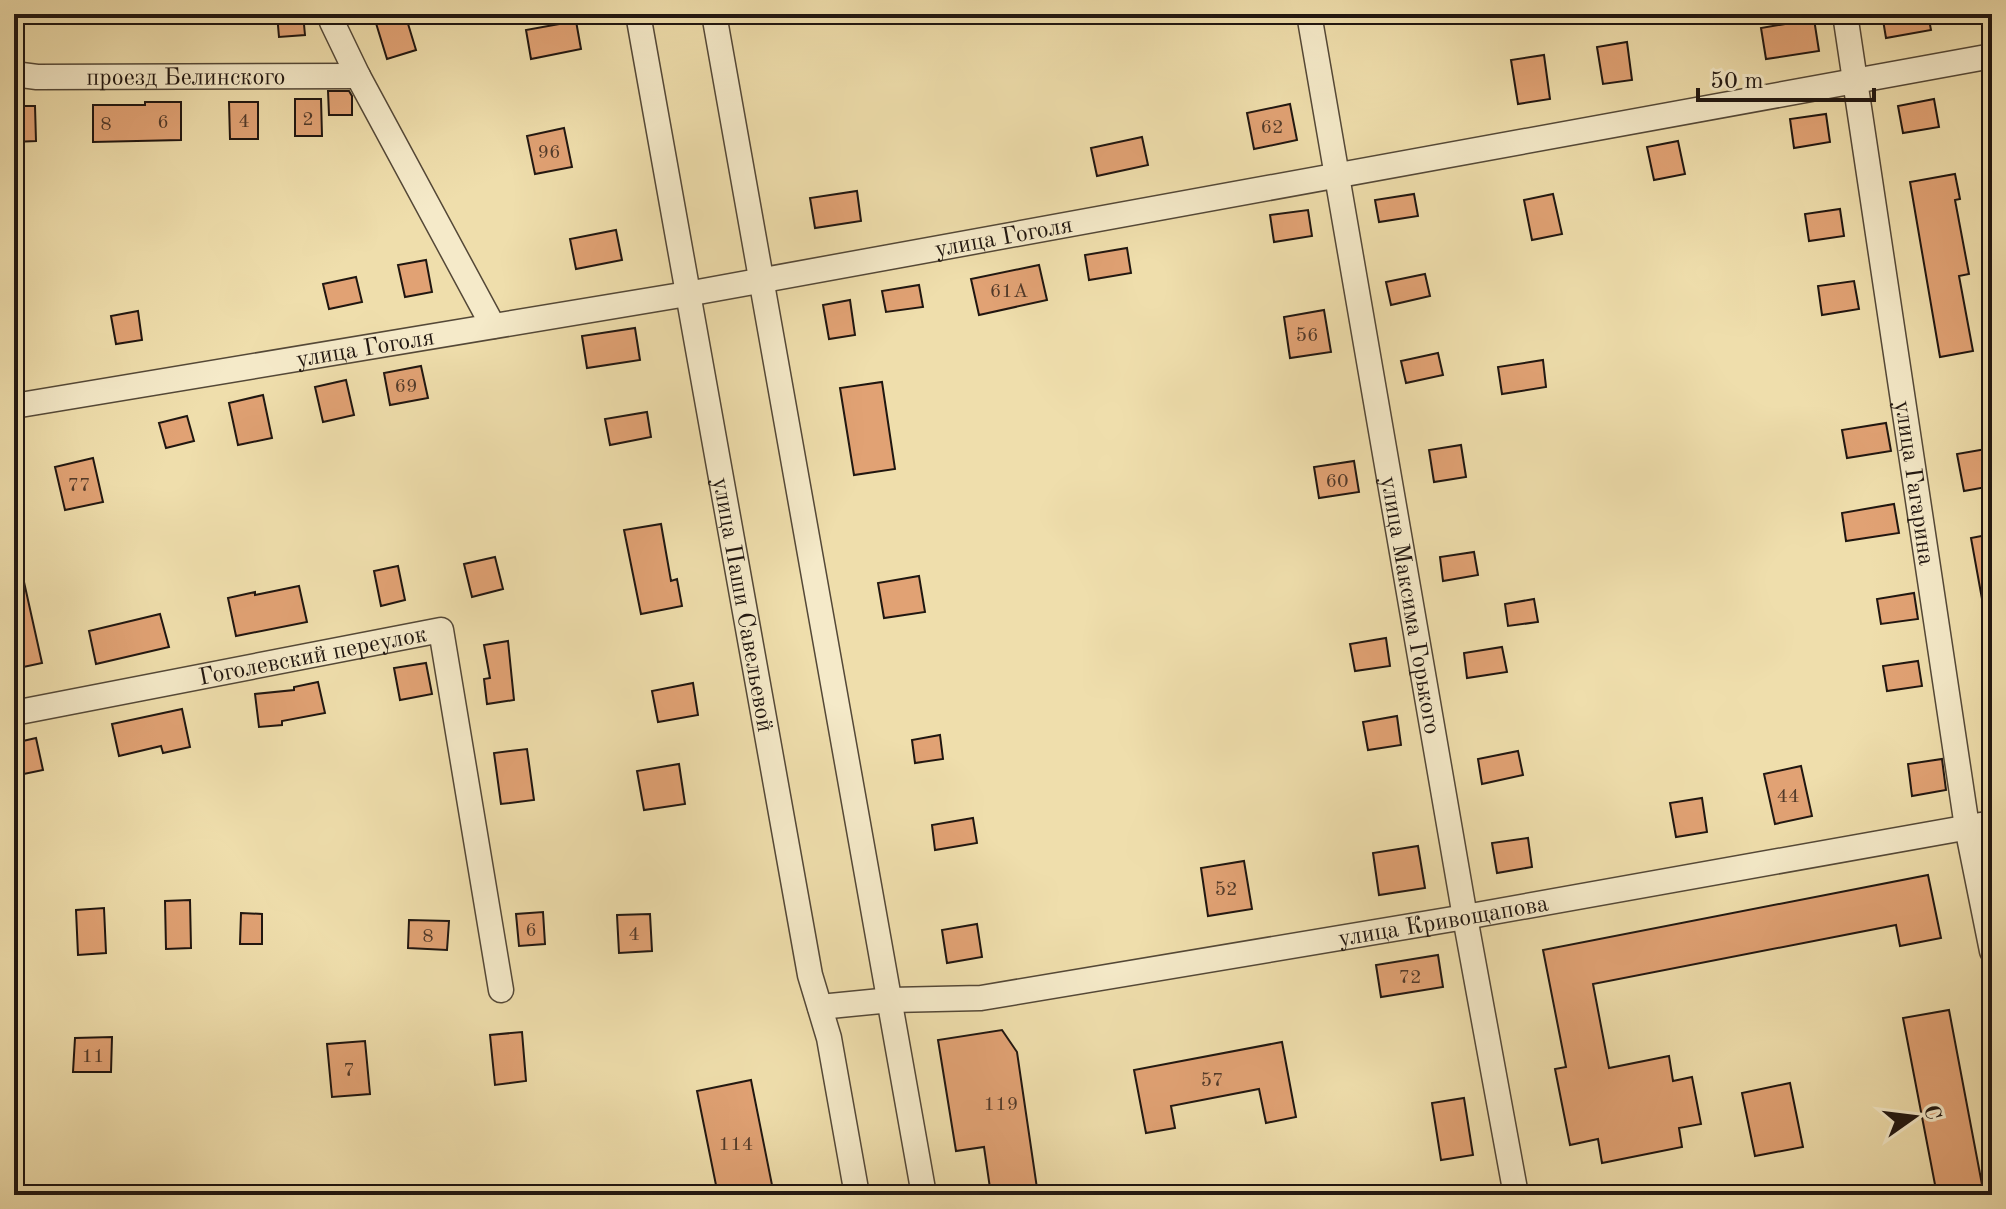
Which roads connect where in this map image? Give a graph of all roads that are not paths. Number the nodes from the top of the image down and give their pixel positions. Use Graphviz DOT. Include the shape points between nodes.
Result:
graph roads {
  1 [pos="638,14"];
  2 [pos="714,14"];
  3 [pos="1309,14"];
  4 [pos="1845,14"];
  5 [pos="332,22"];
  6 [pos="1992,56"];
  7 [pos="14,74"];
  8 [pos="358,76"];
  9 [pos="1857,81"];
  10 [pos="1338,177"];
  11 [pos="762,280"];
  12 [pos="687,294"];
  13 [pos="493,326"];
  14 [pos="14,406"];
  15 [pos="14,713"];
  16 [pos="1992,823"];
  17 [pos="1967,827"];
  18 [pos="1465,917"];
  19 [pos="1992,951"];
  20 [pos="501,990"];
  21 [pos="891,1000"];
  22 [pos="820,1007"];
  23 [pos="857,1195"];
  24 [pos="924,1195"];
  25 [pos="1516,1195"];
  1 -- 12 [label="street, улица Паши Савельевой"];
  2 -- 11 [label="street"];
  3 -- 10 [label="street, улица Максима Горького"];
  4 -- 9 [label="street, улица Гагарина"];
  5 -- 8 [label="street"];
  6 -- 9 [label="street, улица Гоголя"];
  7 -- 8 [label="street, проезд Белинского"];
  8 -- 13 [label="street"];
  9 -- 10 [label="street, улица Гоголя"];
  9 -- 17 [label="street, улица Гагарина"];
  10 -- 11 [label="street, улица Гоголя"];
  10 -- 18 [label="street, улица Максима Горького"];
  11 -- 12 [label="street, улица Гоголя"];
  11 -- 21 [label="street"];
  12 -- 13 [label="street, улица Гоголя"];
  12 -- 22 [label="street, улица Паши Савельевой"];
  13 -- 14 [label="street, улица Гоголя"];
  15 -- 20 [label="street, Гоголевский переулок" via="441,630"];
  16 -- 17 [label="street, улица Кривощапова"];
  17 -- 18 [label="street, улица Кривощапова"];
  17 -- 19 [label="street, улица Гагарина"];
  18 -- 21 [label="street, улица Кривощапова" via="981,998"];
  18 -- 25 [label="street, улица Максима Горького"];
  21 -- 22 [label="street, улица Кривощапова"];
  21 -- 24 [label="street"];
  22 -- 23 [label="street, улица Паши Савельевой"];
}
